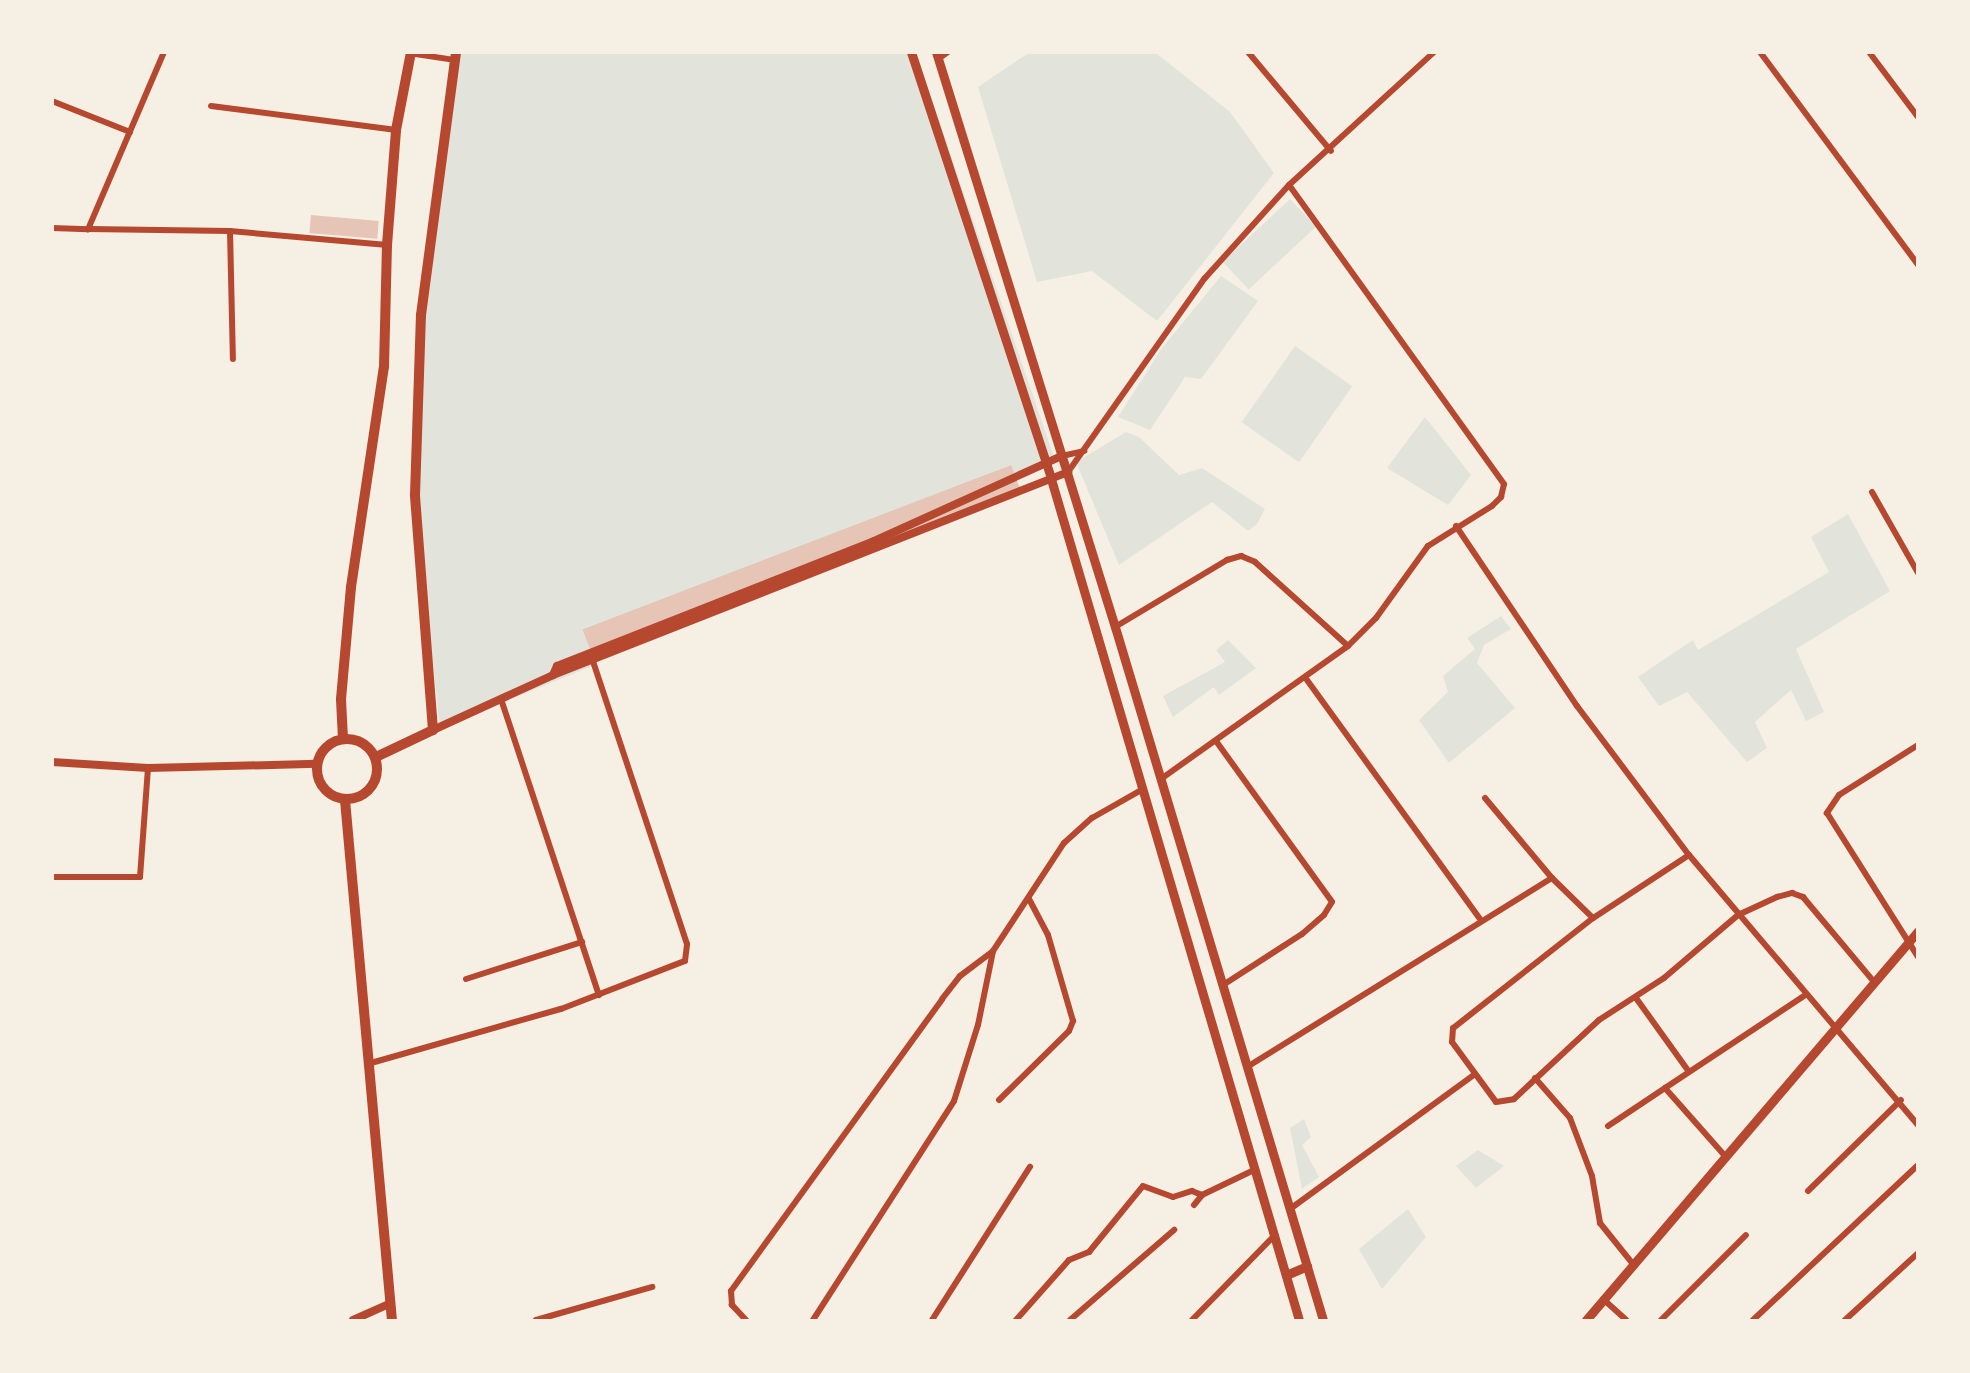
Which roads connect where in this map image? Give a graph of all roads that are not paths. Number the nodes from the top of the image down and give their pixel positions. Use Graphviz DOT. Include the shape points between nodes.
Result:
graph roads {
  1 [pos="164,52"];
  2 [pos="911,52"];
  3 [pos="948,52"];
  4 [pos="1248,52"];
  5 [pos="1434,52"];
  6 [pos="1760,52"];
  7 [pos="1869,52"];
  8 [pos="410,53"];
  9 [pos="456,56"];
  10 [pos="937,56"];
  11 [pos="52,101"];
  12 [pos="211,106"];
  13 [pos="1917,117"];
  14 [pos="396,130"];
  15 [pos="130,132"];
  16 [pos="1331,150"];
  17 [pos="1289,184"];
  18 [pos="52,228"];
  19 [pos="88,229"];
  20 [pos="230,231"];
  21 [pos="387,245"];
  22 [pos="1915,256"];
  23 [pos="1917,265"];
  24 [pos="233,359"];
  25 [pos="1086,451"];
  26 [pos="1062,456"];
  27 [pos="1045,463"];
  28 [pos="1068,472"];
  29 [pos="1051,479"];
  30 [pos="1872,492"];
  31 [pos="1456,526"];
  32 [pos="1917,573"];
  33 [pos="1115,627"];
  34 [pos="1348,646"];
  35 [pos="590,653"];
  36 [pos="593,662"];
  37 [pos="553,675"];
  38 [pos="1307,680"];
  39 [pos="501,699"];
  40 [pos="433,730"];
  41 [pos="343,739"];
  42 [pos="1216,741"];
  43 [pos="1917,745"];
  44 [pos="376,757"];
  45 [pos="52,762"];
  46 [pos="317,764"];
  47 [pos="148,768"];
  48 [pos="1161,778"];
  49 [pos="1143,789"];
  50 [pos="1485,798"];
  51 [pos="345,800"];
  52 [pos="1689,855"];
  53 [pos="52,877"];
  54 [pos="1552,878"];
  55 [pos="1029,899"];
  56 [pos="1738,915"];
  57 [pos="1593,918"];
  58 [pos="1481,920"];
  59 [pos="1917,931"];
  60 [pos="582,942"];
  61 [pos="1908,943"];
  62 [pos="993,951"];
  63 [pos="1917,957"];
  64 [pos="466,979"];
  65 [pos="1875,983"];
  66 [pos="1223,985"];
  67 [pos="599,995"];
  68 [pos="1804,996"];
  69 [pos="1636,998"];
  70 [pos="1835,1032"];
  71 [pos="371,1063"];
  72 [pos="1247,1066"];
  73 [pos="1687,1069"];
  74 [pos="1474,1075"];
  75 [pos="1535,1078"];
  76 [pos="1665,1088"];
  77 [pos="999,1100"];
  78 [pos="1901,1100"];
  79 [pos="1917,1125"];
  80 [pos="1608,1126"];
  81 [pos="1726,1157"];
  82 [pos="1917,1165"];
  83 [pos="1030,1167"];
  84 [pos="1256,1170"];
  85 [pos="1808,1191"];
  86 [pos="1202,1195"];
  87 [pos="1194,1205"];
  88 [pos="1290,1209"];
  89 [pos="1174,1230"];
  90 [pos="1275,1235"];
  91 [pos="1746,1235"];
  92 [pos="1917,1252"];
  93 [pos="1633,1264"];
  94 [pos="1307,1266"];
  95 [pos="1286,1275"];
  96 [pos="652,1287"];
  97 [pos="1603,1299"];
  98 [pos="390,1304"];
  99 [pos="545,1320"];
  100 [pos="353,1321"];
  101 [pos="392,1321"];
  102 [pos="536,1321"];
  103 [pos="747,1321"];
  104 [pos="813,1321"];
  105 [pos="932,1321"];
  106 [pos="1016,1321"];
  107 [pos="1070,1321"];
  108 [pos="1192,1321"];
  109 [pos="1299,1321"];
  110 [pos="1323,1321"];
  111 [pos="1586,1321"];
  112 [pos="1626,1321"];
  113 [pos="1661,1321"];
  114 [pos="1753,1321"];
  115 [pos="1845,1321"];
  1 -- 15 [label="street"];
  2 -- 27 [label="main road"];
  3 -- 10 [label="street"];
  4 -- 16 [label="street"];
  5 -- 16 [label="street"];
  6 -- 22 [label="street"];
  7 -- 13 [label="street"];
  8 -- 9 [label="street"];
  8 -- 14 [label="main road"];
  9 -- 40 [label="main road" via="421,315 419,370 415,495"];
  10 -- 26 [label="main road"];
  11 -- 15 [label="street"];
  12 -- 14 [label="street"];
  14 -- 21 [label="main road"];
  15 -- 19 [label="street"];
  16 -- 17 [label="street"];
  17 -- 25 [label="street" via="1205,278"];
  17 -- 31 [label="street" via="1501,475 1502,497"];
  18 -- 19 [label="street"];
  19 -- 20 [label="street"];
  20 -- 21 [label="street"];
  20 -- 24 [label="street"];
  21 -- 41 [label="main road" via="384,367 351,587 341,699"];
  22 -- 23 [label="street"];
  25 -- 26 [label="street"];
  25 -- 28 [label="street"];
  26 -- 27 [label="street"];
  26 -- 28 [label="main road"];
  27 -- 29 [label="main road"];
  27 -- 35 [label="street" via="872,542"];
  28 -- 29 [label="street"];
  28 -- 33 [label="main road"];
  29 -- 36 [label="street"];
  29 -- 49 [label="main road"];
  30 -- 32 [label="street"];
  31 -- 34 [label="street" via="1428,546 1366,630"];
  31 -- 52 [label="street" via="1577,706"];
  33 -- 34 [label="street" via="1241,556 1255,562"];
  33 -- 48 [label="main road"];
  34 -- 38 [label="street"];
  35 -- 36 [label="street"];
  35 -- 37 [label="street" via="557,666"];
  36 -- 37 [label="street"];
  36 -- 67 [label="street" via="688,953 680,965"];
  37 -- 39 [label="street"];
  38 -- 42 [label="street"];
  38 -- 58 [label="street"];
  39 -- 40 [label="street"];
  39 -- 60 [label="street"];
  40 -- 44 [label="main road"];
  41 -- 44 [label="main road" via="363,743"];
  41 -- 46 [label="main road" via="326,747"];
  42 -- 48 [label="street"];
  42 -- 66 [label="street" via="1332,902 1302,934"];
  43 -- 61 [label="street" via="1839,795 1827,813"];
  44 -- 51 [label="main road" via="372,787"];
  45 -- 47 [label="street"];
  46 -- 47 [label="street"];
  46 -- 51 [label="main road" via="327,792"];
  47 -- 53 [label="street" via="140,877"];
  48 -- 66 [label="main road"];
  49 -- 55 [label="street" via="1064,843"];
  49 -- 84 [label="main road"];
  50 -- 54 [label="street"];
  51 -- 71 [label="main road"];
  52 -- 56 [label="street"];
  52 -- 57 [label="street"];
  54 -- 57 [label="street"];
  54 -- 58 [label="street"];
  55 -- 62 [label="street"];
  55 -- 77 [label="street" via="1048,935 1073,1021 1069,1031"];
  56 -- 65 [label="street" via="1777,897 1803,897"];
  56 -- 68 [label="street"];
  56 -- 69 [label="street"];
  57 -- 74 [label="street" via="1453,1028 1452,1042"];
  58 -- 72 [label="street"];
  59 -- 61 [label="main road"];
  60 -- 64 [label="street"];
  60 -- 67 [label="street"];
  61 -- 63 [label="street"];
  61 -- 65 [label="main road"];
  62 -- 103 [label="street" via="960,976 942,999 731,1291 732,1305"];
  62 -- 104 [label="street" via="978,1025 954,1101"];
  65 -- 70 [label="main road"];
  66 -- 72 [label="main road"];
  67 -- 71 [label="street"];
  68 -- 70 [label="street"];
  68 -- 73 [label="street"];
  69 -- 73 [label="street"];
  69 -- 75 [label="street" via="1599,1020"];
  70 -- 78 [label="street"];
  70 -- 81 [label="main road"];
  71 -- 98 [label="main road"];
  72 -- 88 [label="main road"];
  73 -- 76 [label="street"];
  74 -- 75 [label="street" via="1502,1104"];
  74 -- 88 [label="street"];
  75 -- 93 [label="street" via="1570,1118 1592,1176 1600,1223"];
  76 -- 80 [label="street"];
  76 -- 81 [label="street"];
  78 -- 79 [label="street"];
  78 -- 85 [label="street"];
  81 -- 93 [label="main road"];
  82 -- 114 [label="street"];
  83 -- 105 [label="street"];
  84 -- 86 [label="street"];
  84 -- 90 [label="main road"];
  86 -- 87 [label="street"];
  86 -- 106 [label="street" via="1192,1191 1173,1197 1143,1186 1089,1252 1069,1260"];
  88 -- 94 [label="main road"];
  89 -- 107 [label="street"];
  90 -- 95 [label="main road"];
  90 -- 108 [label="street"];
  91 -- 113 [label="street"];
  92 -- 115 [label="street"];
  93 -- 97 [label="main road"];
  94 -- 95 [label="main road"];
  94 -- 110 [label="main road"];
  95 -- 109 [label="main road"];
  96 -- 99 [label="street"];
  97 -- 111 [label="main road"];
  97 -- 112 [label="street"];
  98 -- 100 [label="street"];
  98 -- 101 [label="main road"];
  99 -- 102 [label="street"];
}
